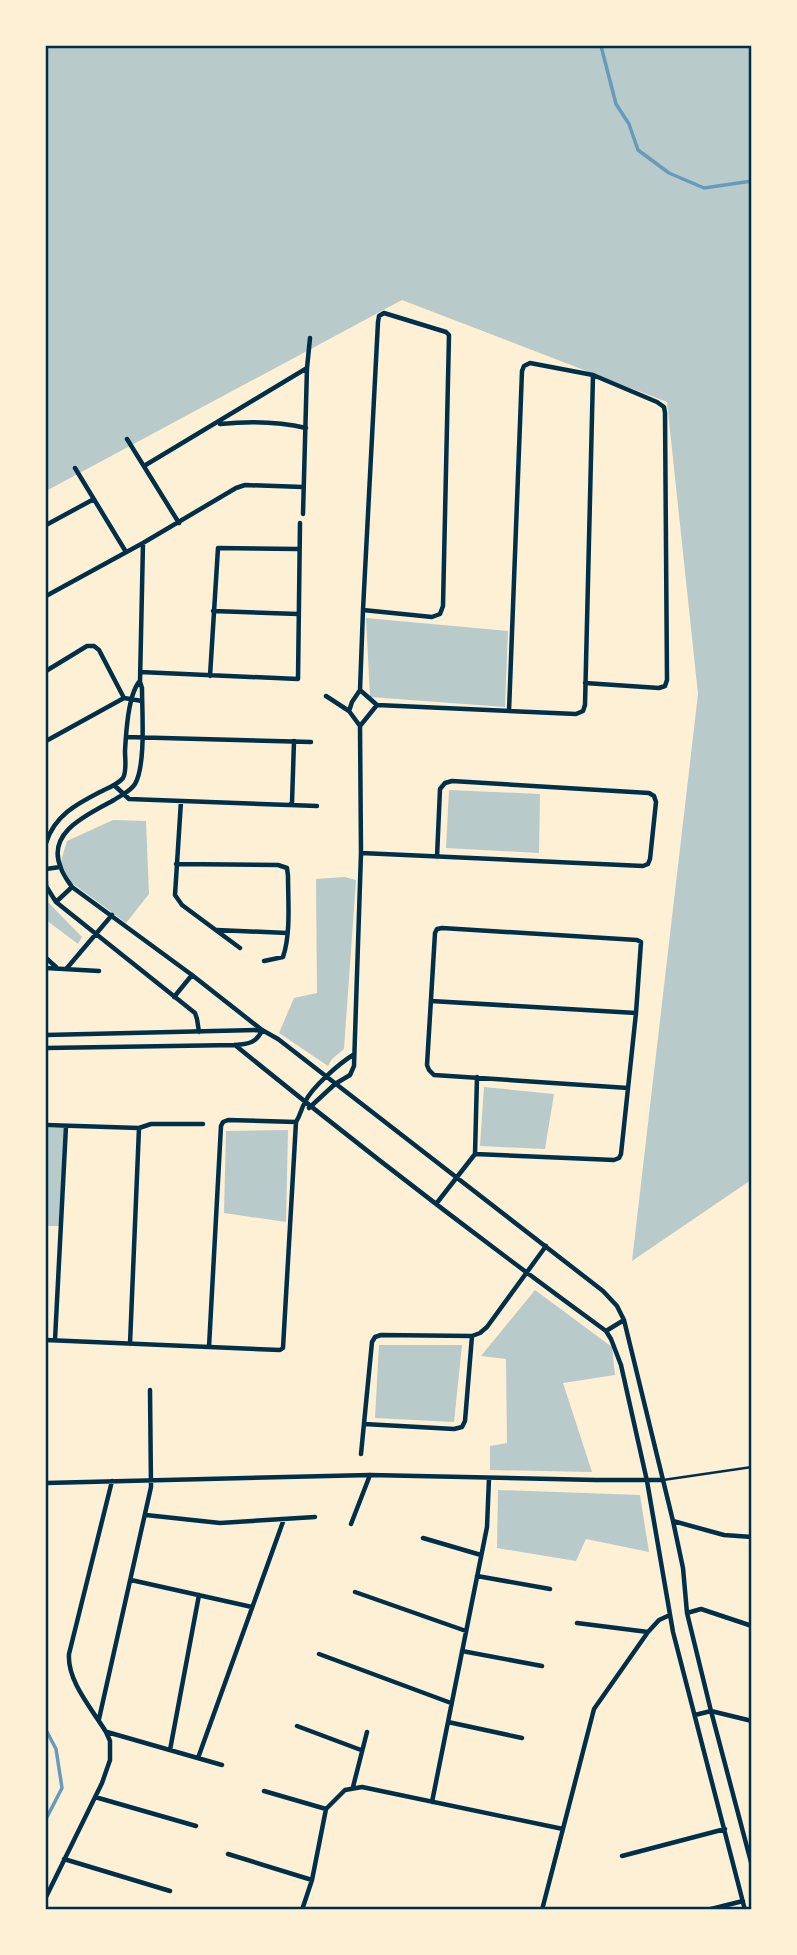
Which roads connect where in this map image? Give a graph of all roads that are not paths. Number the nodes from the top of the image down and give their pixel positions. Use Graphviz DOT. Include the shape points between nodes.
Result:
graph roads {
  1 [pos="310,338"];
  2 [pos="307,368"];
  3 [pos="593,375"];
  4 [pos="217,424"];
  5 [pos="306,428"];
  6 [pos="127,439"];
  7 [pos="144,466"];
  8 [pos="75,468"];
  9 [pos="303,488"];
  10 [pos="94,499"];
  11 [pos="303,514"];
  12 [pos="179,523"];
  13 [pos="300,523"];
  14 [pos="46,525"];
  15 [pos="143,543"];
  16 [pos="299,549"];
  17 [pos="126,552"];
  18 [pos="46,596"];
  19 [pos="363,610"];
  20 [pos="213,611"];
  21 [pos="298,614"];
  22 [pos="46,671"];
  23 [pos="140,672"];
  24 [pos="210,676"];
  25 [pos="140,681"];
  26 [pos="585,683"];
  27 [pos="360,690"];
  28 [pos="326,696"];
  29 [pos="124,698"];
  30 [pos="132,699"];
  31 [pos="142,701"];
  32 [pos="377,705"];
  33 [pos="349,711"];
  34 [pos="509,711"];
  35 [pos="360,726"];
  36 [pos="126,737"];
  37 [pos="142,737"];
  38 [pos="46,741"];
  39 [pos="294,741"];
  40 [pos="311,742"];
  41 [pos="114,786"];
  42 [pos="123,794"];
  43 [pos="181,801"];
  44 [pos="79,803"];
  45 [pos="290,804"];
  46 [pos="317,806"];
  47 [pos="86,814"];
  48 [pos="46,843"];
  49 [pos="361,853"];
  50 [pos="437,857"];
  51 [pos="176,864"];
  52 [pos="60,867"];
  53 [pos="46,869"];
  54 [pos="46,881"];
  55 [pos="72,887"];
  56 [pos="56,902"];
  57 [pos="112,915"];
  58 [pos="216,930"];
  59 [pos="287,933"];
  60 [pos="95,934"];
  61 [pos="240,948"];
  62 [pos="46,958"];
  63 [pos="264,961"];
  64 [pos="46,968"];
  65 [pos="57,968"];
  66 [pos="67,968"];
  67 [pos="99,971"];
  68 [pos="192,975"];
  69 [pos="174,998"];
  70 [pos="431,1001"];
  71 [pos="636,1013"];
  72 [pos="262,1030"];
  73 [pos="199,1032"];
  74 [pos="46,1035"];
  75 [pos="236,1045"];
  76 [pos="46,1048"];
  77 [pos="353,1055"];
  78 [pos="326,1077"];
  79 [pos="477,1077"];
  80 [pos="335,1084"];
  81 [pos="628,1088"];
  82 [pos="305,1101"];
  83 [pos="311,1107"];
  84 [pos="302,1112"];
  85 [pos="296,1122"];
  86 [pos="202,1124"];
  87 [pos="46,1125"];
  88 [pos="66,1126"];
  89 [pos="139,1128"];
  90 [pos="475,1154"];
  91 [pos="457,1177"];
  92 [pos="436,1203"];
  93 [pos="546,1246"];
  94 [pos="527,1273"];
  95 [pos="624,1320"];
  96 [pos="606,1331"];
  97 [pos="472,1336"];
  98 [pos="46,1340"];
  99 [pos="55,1340"];
  100 [pos="130,1344"];
  101 [pos="209,1348"];
  102 [pos="150,1390"];
  103 [pos="364,1424"];
  104 [pos="361,1454"];
  105 [pos="751,1467"];
  106 [pos="370,1475"];
  107 [pos="489,1478"];
  108 [pos="152,1479"];
  109 [pos="663,1480"];
  110 [pos="112,1481"];
  111 [pos="647,1481"];
  112 [pos="46,1483"];
  113 [pos="146,1515"];
  114 [pos="315,1517"];
  115 [pos="284,1519"];
  116 [pos="673,1521"];
  117 [pos="351,1524"];
  118 [pos="751,1537"];
  119 [pos="423,1538"];
  120 [pos="481,1555"];
  121 [pos="477,1576"];
  122 [pos="131,1580"];
  123 [pos="550,1589"];
  124 [pos="355,1592"];
  125 [pos="199,1595"];
  126 [pos="253,1607"];
  127 [pos="687,1613"];
  128 [pos="670,1615"];
  129 [pos="577,1623"];
  130 [pos="751,1626"];
  131 [pos="466,1631"];
  132 [pos="648,1632"];
  133 [pos="462,1650"];
  134 [pos="319,1654"];
  135 [pos="542,1666"];
  136 [pos="452,1703"];
  137 [pos="711,1711"];
  138 [pos="695,1715"];
  139 [pos="99,1719"];
  140 [pos="751,1721"];
  141 [pos="448,1722"];
  142 [pos="297,1726"];
  143 [pos="106,1732"];
  144 [pos="367,1732"];
  145 [pos="522,1738"];
  146 [pos="361,1750"];
  147 [pos="170,1751"];
  148 [pos="198,1758"];
  149 [pos="222,1765"];
  150 [pos="353,1787"];
  151 [pos="264,1791"];
  152 [pos="95,1797"];
  153 [pos="432,1802"];
  154 [pos="326,1809"];
  155 [pos="196,1826"];
  156 [pos="563,1829"];
  157 [pos="724,1829"];
  158 [pos="228,1854"];
  159 [pos="622,1856"];
  160 [pos="64,1859"];
  161 [pos="751,1866"];
  162 [pos="312,1880"];
  163 [pos="170,1891"];
  164 [pos="46,1897"];
  165 [pos="743,1901"];
  166 [pos="302,1909"];
  167 [pos="542,1909"];
  168 [pos="707,1909"];
  169 [pos="746,1909"];
  1 -- 2 [label="street"];
  2 -- 4 [label="street"];
  2 -- 5 [label="street"];
  3 -- 26 [label="street"];
  3 -- 26 [label="street" via="657,402 666,413 667,680 659,688"];
  3 -- 34 [label="street" via="530,363 522,371"];
  4 -- 5 [label="street" via="263,422"];
  4 -- 7 [label="street"];
  5 -- 9 [label="street"];
  6 -- 7 [label="street"];
  7 -- 12 [label="street"];
  8 -- 10 [label="street"];
  9 -- 11 [label="street"];
  9 -- 12 [label="street" via="245,485"];
  10 -- 14 [label="street"];
  10 -- 17 [label="street"];
  12 -- 15 [label="street"];
  13 -- 16 [label="street"];
  15 -- 17 [label="street"];
  15 -- 23 [label="street"];
  16 -- 20 [label="street" via="218,548"];
  16 -- 21 [label="street"];
  17 -- 18 [label="street"];
  19 -- 19 [label="street" via="378,322 384,313 449,335 443,606 440,614 432,617"];
  19 -- 27 [label="street"];
  20 -- 21 [label="street"];
  20 -- 24 [label="street"];
  21 -- 24 [label="street" via="298,679"];
  22 -- 29 [label="street" via="94,646"];
  23 -- 24 [label="street"];
  23 -- 25 [label="street"];
  25 -- 30 [label="street"];
  25 -- 31 [label="street"];
  26 -- 34 [label="street" via="585,705 576,714"];
  27 -- 32 [label="street"];
  27 -- 33 [label="street"];
  28 -- 33 [label="street"];
  29 -- 30 [label="street"];
  29 -- 38 [label="street"];
  30 -- 31 [label="street"];
  30 -- 36 [label="street"];
  31 -- 37 [label="street"];
  32 -- 34 [label="street"];
  32 -- 35 [label="street"];
  33 -- 35 [label="street"];
  35 -- 49 [label="street"];
  36 -- 37 [label="street"];
  36 -- 41 [label="street" via="125,772"];
  37 -- 39 [label="street"];
  37 -- 42 [label="street" via="140,771"];
  39 -- 40 [label="street"];
  39 -- 45 [label="street"];
  41 -- 42 [label="street"];
  41 -- 44 [label="street"];
  42 -- 43 [label="street" via="129,799"];
  42 -- 47 [label="street"];
  43 -- 45 [label="street"];
  43 -- 51 [label="street"];
  44 -- 47 [label="street"];
  44 -- 48 [label="street" via="53,824"];
  45 -- 46 [label="street"];
  47 -- 52 [label="street" via="63,834 58,846"];
  49 -- 50 [label="street"];
  49 -- 77 [label="street"];
  50 -- 50 [label="street" via="643,866 649,864 656,802 649,793 452,781 440,789"];
  51 -- 58 [label="street" via="178,901"];
  51 -- 59 [label="street" via="287,868"];
  52 -- 53 [label="street"];
  52 -- 55 [label="street"];
  54 -- 56 [label="street"];
  55 -- 56 [label="street"];
  55 -- 57 [label="street"];
  56 -- 60 [label="street"];
  57 -- 60 [label="street"];
  57 -- 68 [label="street"];
  58 -- 59 [label="street"];
  58 -- 61 [label="street"];
  59 -- 63 [label="street" via="283,957"];
  60 -- 66 [label="street"];
  60 -- 69 [label="street"];
  62 -- 65 [label="street"];
  64 -- 65 [label="street"];
  65 -- 66 [label="street"];
  66 -- 67 [label="street"];
  68 -- 69 [label="street"];
  68 -- 72 [label="street"];
  69 -- 73 [label="street" via="195,1013"];
  70 -- 71 [label="street"];
  70 -- 71 [label="street" via="435,933 442,928 637,940 641,942"];
  70 -- 79 [label="street" via="429,1070 434,1075"];
  71 -- 81 [label="street"];
  72 -- 73 [label="street"];
  72 -- 75 [label="street" via="254,1042"];
  72 -- 78 [label="street"];
  73 -- 74 [label="street"];
  75 -- 76 [label="street"];
  75 -- 82 [label="street"];
  77 -- 78 [label="street"];
  77 -- 80 [label="street" via="351,1075"];
  78 -- 80 [label="street"];
  78 -- 82 [label="street"];
  79 -- 81 [label="street"];
  79 -- 90 [label="street"];
  80 -- 83 [label="street"];
  80 -- 91 [label="street"];
  81 -- 90 [label="street" via="620,1158"];
  82 -- 83 [label="street"];
  82 -- 84 [label="street"];
  83 -- 84 [label="street"];
  83 -- 92 [label="street"];
  84 -- 85 [label="street"];
  85 -- 101 [label="street" via="228,1120 220,1126"];
  85 -- 101 [label="street" via="283,1348"];
  86 -- 89 [label="street"];
  87 -- 88 [label="street"];
  88 -- 89 [label="street"];
  88 -- 99 [label="street"];
  89 -- 100 [label="street"];
  90 -- 91 [label="street"];
  91 -- 92 [label="street"];
  91 -- 93 [label="street"];
  92 -- 94 [label="street"];
  93 -- 94 [label="street"];
  93 -- 95 [label="street" via="603,1291"];
  94 -- 96 [label="street"];
  94 -- 97 [label="street" via="487,1327"];
  95 -- 96 [label="street"];
  95 -- 109 [label="street"];
  96 -- 111 [label="street" via="621,1365"];
  97 -- 103 [label="street" via="375,1337"];
  97 -- 103 [label="street" via="462,1427"];
  98 -- 99 [label="street"];
  99 -- 100 [label="street"];
  100 -- 101 [label="street"];
  102 -- 108 [label="street"];
  103 -- 104 [label="street"];
  105 -- 109 [label="lane"];
  106 -- 107 [label="street"];
  106 -- 108 [label="street"];
  106 -- 117 [label="street"];
  107 -- 111 [label="street"];
  107 -- 120 [label="street"];
  108 -- 110 [label="street"];
  108 -- 113 [label="street"];
  109 -- 111 [label="street"];
  109 -- 116 [label="street"];
  110 -- 112 [label="street"];
  110 -- 139 [label="street" via="68,1664"];
  111 -- 128 [label="street"];
  113 -- 115 [label="street" via="220,1523"];
  113 -- 122 [label="street"];
  114 -- 115 [label="street"];
  115 -- 126 [label="street"];
  116 -- 118 [label="street"];
  116 -- 127 [label="street"];
  119 -- 120 [label="street"];
  120 -- 121 [label="street"];
  121 -- 123 [label="street"];
  121 -- 131 [label="street"];
  122 -- 125 [label="street"];
  122 -- 139 [label="street"];
  124 -- 131 [label="street"];
  125 -- 126 [label="street"];
  125 -- 147 [label="street"];
  126 -- 148 [label="street"];
  127 -- 130 [label="street" via="701,1609"];
  127 -- 137 [label="street"];
  128 -- 132 [label="street"];
  128 -- 138 [label="street"];
  129 -- 132 [label="street"];
  131 -- 133 [label="street"];
  132 -- 156 [label="street" via="594,1709"];
  133 -- 135 [label="street"];
  133 -- 136 [label="street"];
  134 -- 136 [label="street"];
  136 -- 141 [label="street"];
  137 -- 138 [label="street"];
  137 -- 140 [label="street"];
  137 -- 161 [label="street"];
  138 -- 157 [label="street"];
  139 -- 143 [label="street"];
  141 -- 145 [label="street"];
  141 -- 153 [label="street"];
  142 -- 146 [label="street"];
  143 -- 147 [label="street"];
  143 -- 152 [label="street" via="110,1760"];
  144 -- 146 [label="street"];
  146 -- 150 [label="street"];
  147 -- 148 [label="street"];
  148 -- 149 [label="street"];
  150 -- 153 [label="street"];
  150 -- 154 [label="street"];
  151 -- 154 [label="street"];
  152 -- 155 [label="street"];
  152 -- 160 [label="street"];
  153 -- 156 [label="street"];
  154 -- 162 [label="street"];
  156 -- 167 [label="street"];
  157 -- 159 [label="street"];
  157 -- 165 [label="street"];
  158 -- 162 [label="street"];
  160 -- 163 [label="street"];
  160 -- 164 [label="street"];
  162 -- 166 [label="street"];
  165 -- 168 [label="street"];
  165 -- 169 [label="street"];
}
